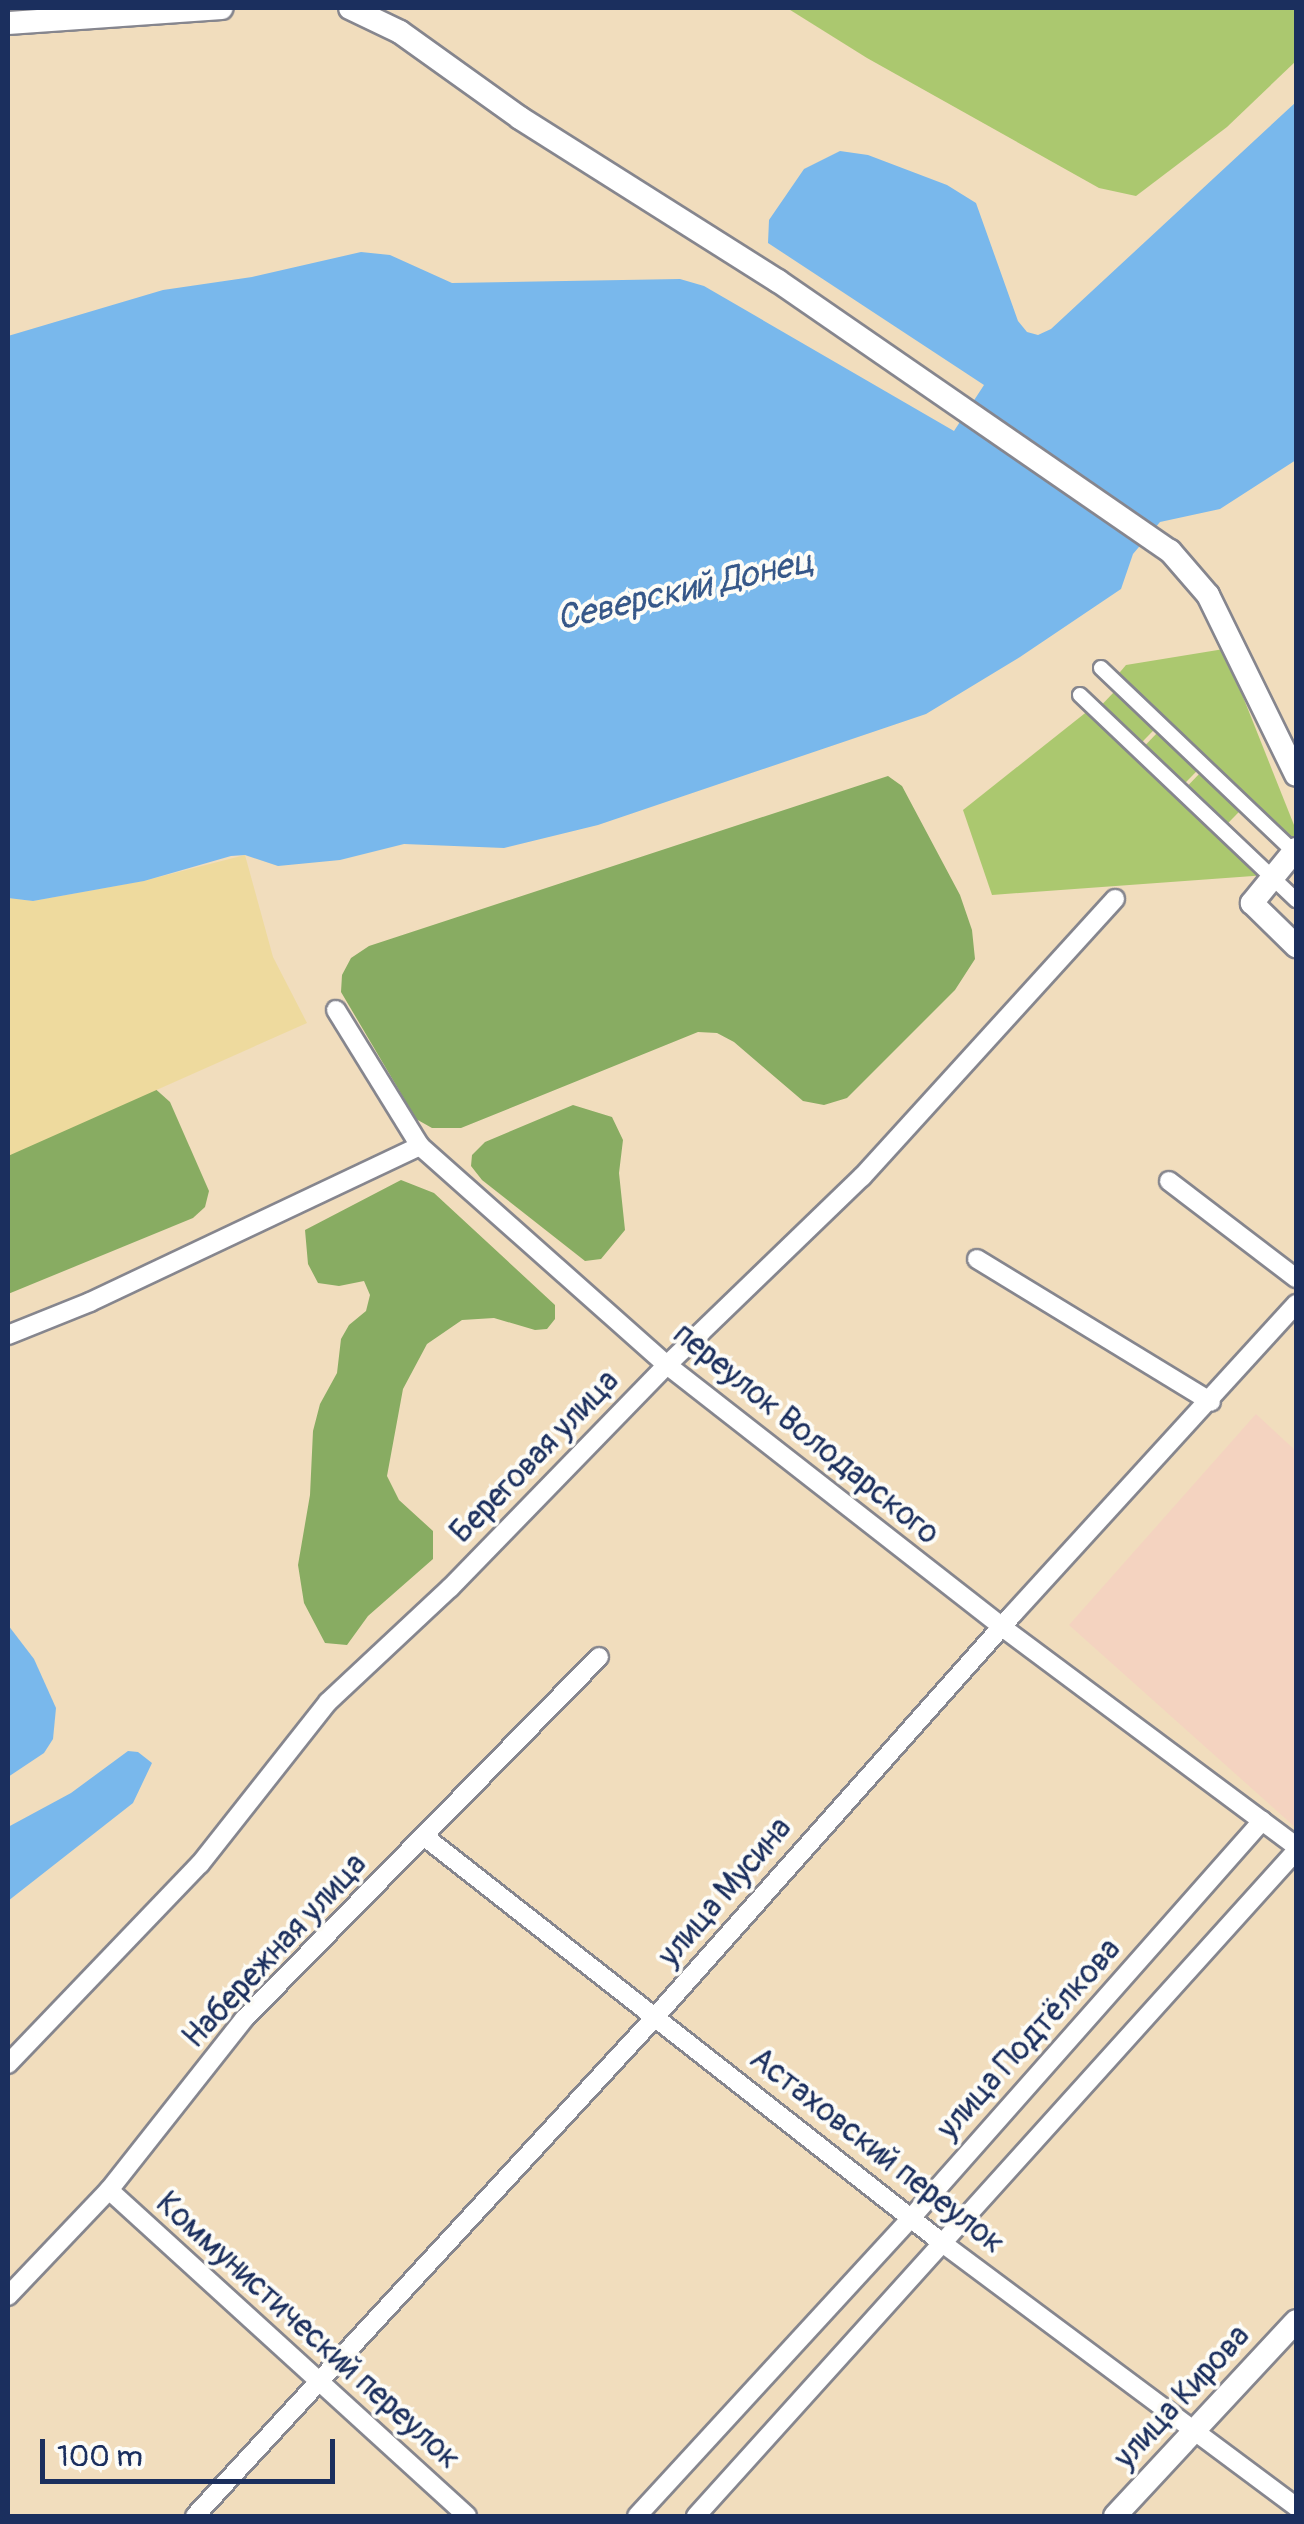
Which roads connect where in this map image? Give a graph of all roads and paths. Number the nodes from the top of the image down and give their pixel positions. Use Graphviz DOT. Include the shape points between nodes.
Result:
graph roads {
  1 [pos="221,8"];
  2 [pos="350,8"];
  3 [pos="8,23"];
  4 [pos="1101,668"];
  5 [pos="1080,695"];
  6 [pos="1296,776"];
  7 [pos="1296,852"];
  8 [pos="1271,875"];
  9 [pos="1115,899"];
  10 [pos="1296,900"];
  11 [pos="1296,946"];
  12 [pos="336,1010"];
  13 [pos="420,1146"];
  14 [pos="1169,1181"];
  15 [pos="976,1259"];
  16 [pos="1296,1278"];
  17 [pos="1296,1304"];
  18 [pos="8,1335"];
  19 [pos="667,1365"];
  20 [pos="1211,1402"];
  21 [pos="1002,1628"];
  22 [pos="599,1658"];
  23 [pos="1262,1822"];
  24 [pos="425,1837"];
  25 [pos="1296,1849"];
  26 [pos="656,2016"];
  27 [pos="8,2064"];
  28 [pos="108,2190"];
  29 [pos="912,2217"];
  30 [pos="945,2245"];
  31 [pos="8,2296"];
  32 [pos="1296,2321"];
  33 [pos="320,2384"];
  34 [pos="1195,2431"];
  35 [pos="1296,2507"];
  36 [pos="195,2516"];
  37 [pos="467,2516"];
  38 [pos="637,2516"];
  39 [pos="696,2516"];
  40 [pos="1115,2516"];
  1 -- 3 [label="street"];
  2 -- 6 [label="street" via="400,32 520,118 778,281 1170,551 1208,596"];
  4 -- 7 [label="street"];
  5 -- 8 [label="street"];
  7 -- 8 [label="street"];
  8 -- 10 [label="street"];
  8 -- 11 [label="street" via="1252,903"];
  9 -- 19 [label="street, Береговая улица" via="862,1177"];
  12 -- 13 [label="street, переулок Володарского"];
  13 -- 18 [label="street"];
  13 -- 19 [label="street, переулок Володарского"];
  14 -- 16 [label="street"];
  15 -- 20 [label="street"];
  17 -- 20 [label="street, улица Мусина"];
  19 -- 21 [label="street, переулок Володарского"];
  19 -- 27 [label="street, Береговая улица" via="450,1588 328,1702 200,1864"];
  20 -- 21 [label="street, улица Мусина"];
  21 -- 23 [label="street, переулок Володарского"];
  21 -- 26 [label="street, улица Мусина"];
  22 -- 24 [label="street, Набережная улица"];
  23 -- 25 [label="street, переулок Володарского"];
  23 -- 29 [label="street, улица Подтёлкова"];
  24 -- 26 [label="street, Астаховский переулок"];
  24 -- 28 [label="street, Набережная улица" via="244,2019"];
  25 -- 30 [label="street"];
  26 -- 29 [label="street, Астаховский переулок"];
  26 -- 33 [label="street, улица Мусина"];
  28 -- 31 [label="street, Набережная улица"];
  28 -- 33 [label="street, Коммунистический переулок"];
  29 -- 30 [label="street, Астаховский переулок"];
  29 -- 38 [label="street, улица Подтёлкова"];
  30 -- 34 [label="street, Астаховский переулок"];
  30 -- 39 [label="street"];
  32 -- 34 [label="street, улица Кирова"];
  33 -- 36 [label="street, улица Мусина"];
  33 -- 37 [label="street, Коммунистический переулок"];
  34 -- 35 [label="street, Астаховский переулок"];
  34 -- 40 [label="street, улица Кирова"];
}
